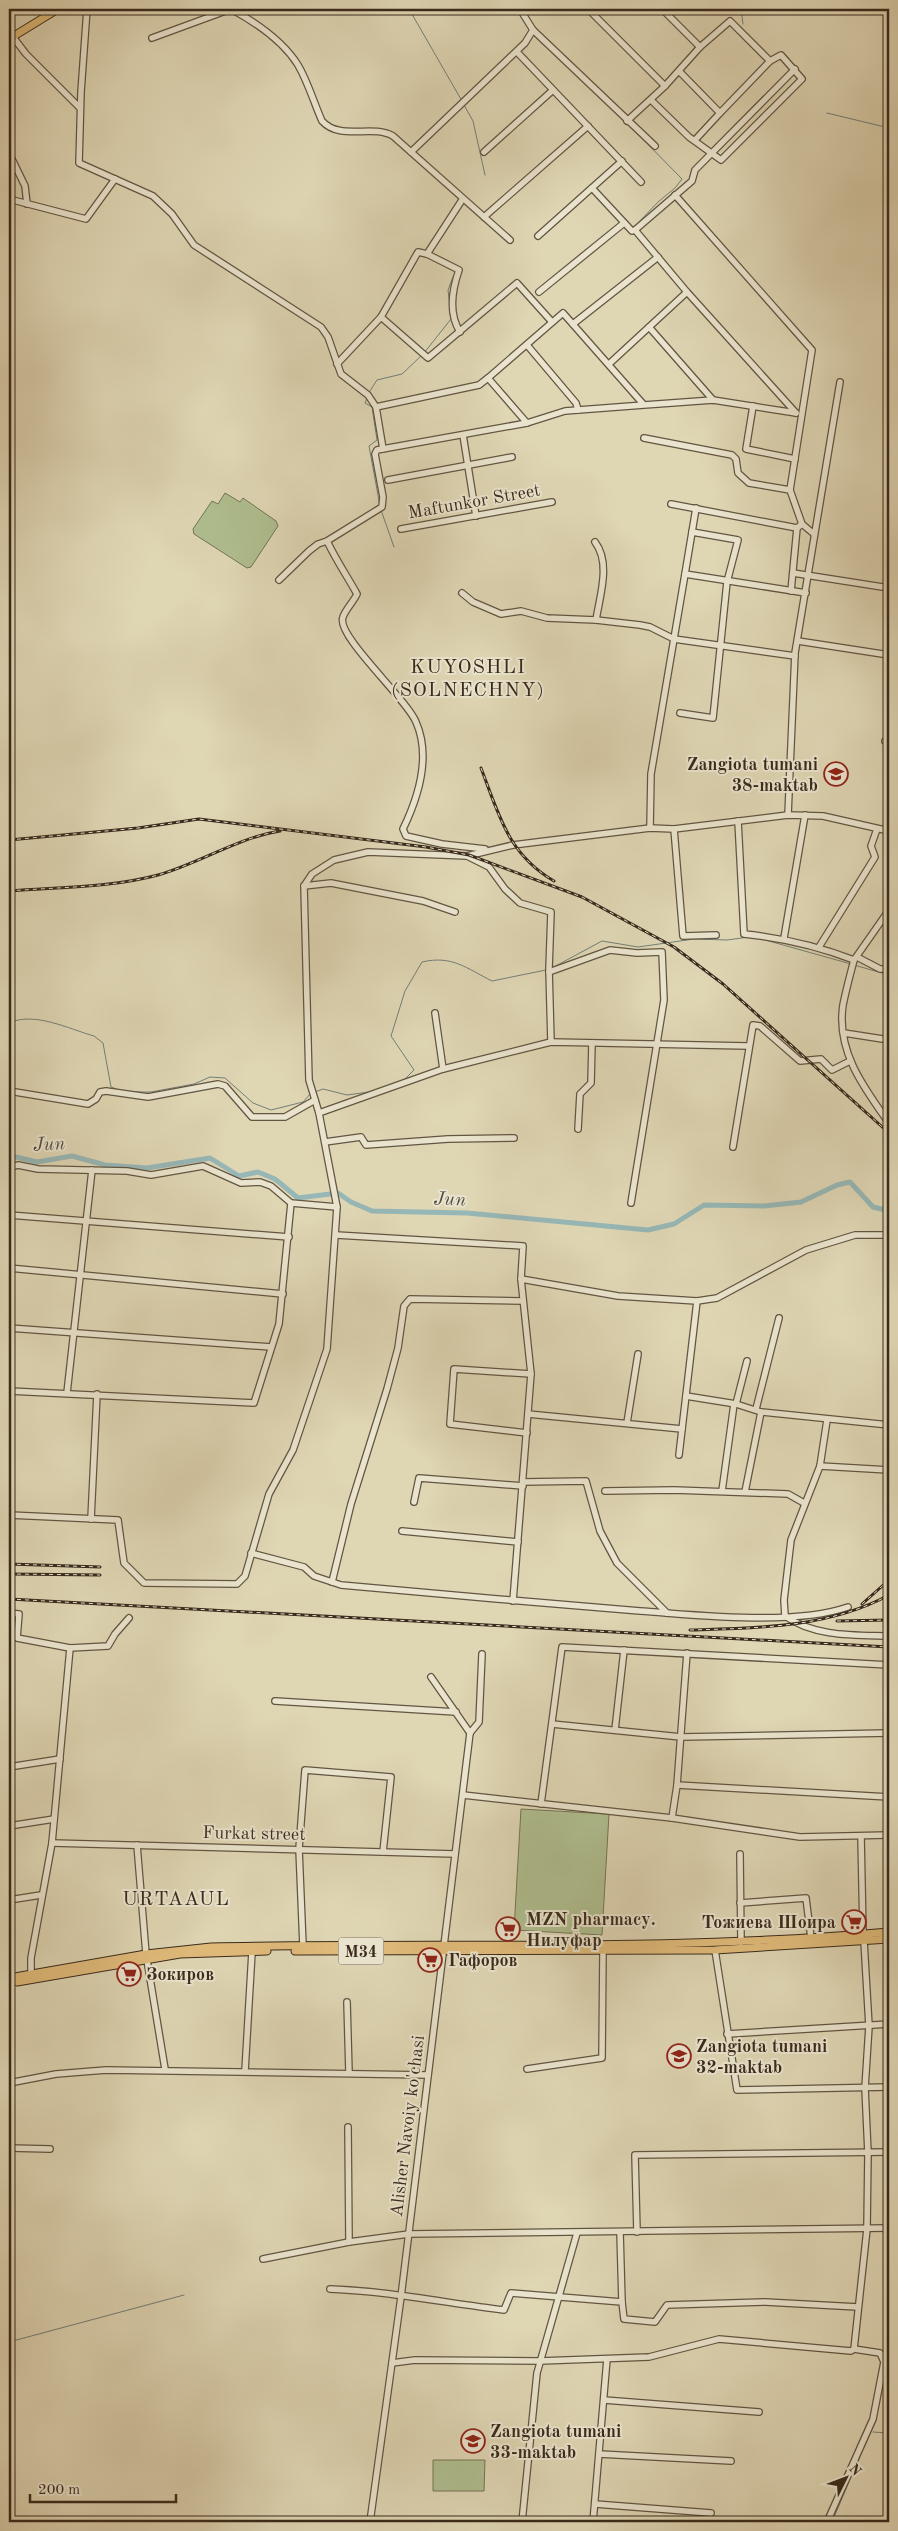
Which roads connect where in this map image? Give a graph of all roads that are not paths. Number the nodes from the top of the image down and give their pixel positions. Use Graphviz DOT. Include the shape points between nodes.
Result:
graph roads {
  1 [pos="58,9"];
  2 [pos="87,9"];
  3 [pos="231,9"];
  4 [pos="525,9"];
  5 [pos="588,9"];
  6 [pos="662,9"];
  7 [pos="533,30"];
  8 [pos="11,38"];
  9 [pos="152,38"];
  10 [pos="700,47"];
  11 [pos="516,52"];
  12 [pos="770,61"];
  13 [pos="795,69"];
  14 [pos="678,72"];
  15 [pos="665,86"];
  16 [pos="553,90"];
  17 [pos="651,100"];
  18 [pos="80,108"];
  19 [pos="720,113"];
  20 [pos="627,121"];
  21 [pos="588,126"];
  22 [pos="694,140"];
  23 [pos="655,146"];
  24 [pos="410,152"];
  25 [pos="484,152"];
  26 [pos="9,153"];
  27 [pos="712,153"];
  28 [pos="622,161"];
  29 [pos="115,179"];
  30 [pos="641,182"];
  31 [pos="592,188"];
  32 [pos="675,195"];
  33 [pos="9,199"];
  34 [pos="462,200"];
  35 [pos="27,204"];
  36 [pos="484,217"];
  37 [pos="624,223"];
  38 [pos="635,230"];
  39 [pos="538,236"];
  40 [pos="510,240"];
  41 [pos="426,254"];
  42 [pos="658,257"];
  43 [pos="539,292"];
  44 [pos="688,292"];
  45 [pos="381,317"];
  46 [pos="552,322"];
  47 [pos="573,324"];
  48 [pos="649,327"];
  49 [pos="460,332"];
  50 [pos="526,346"];
  51 [pos="337,364"];
  52 [pos="609,364"];
  53 [pos="488,378"];
  54 [pos="840,382"];
  55 [pos="713,400"];
  56 [pos="644,405"];
  57 [pos="753,406"];
  58 [pos="376,407"];
  59 [pos="578,410"];
  60 [pos="796,413"];
  61 [pos="803,415"];
  62 [pos="527,423"];
  63 [pos="463,436"];
  64 [pos="644,438"];
  65 [pos="383,449"];
  66 [pos="512,457"];
  67 [pos="795,459"];
  68 [pos="467,466"];
  69 [pos="388,480"];
  70 [pos="790,490"];
  71 [pos="552,502"];
  72 [pos="671,504"];
  73 [pos="696,508"];
  74 [pos="476,516"];
  75 [pos="800,526"];
  76 [pos="401,530"];
  77 [pos="692,532"];
  78 [pos="814,534"];
  79 [pos="327,541"];
  80 [pos="595,542"];
  81 [pos="793,573"];
  82 [pos="685,574"];
  83 [pos="807,575"];
  84 [pos="279,580"];
  85 [pos="728,582"];
  86 [pos="889,588"];
  87 [pos="791,591"];
  88 [pos="462,593"];
  89 [pos="806,593"];
  90 [pos="596,620"];
  91 [pos="674,639"];
  92 [pos="798,641"];
  93 [pos="720,645"];
  94 [pos="795,656"];
  95 [pos="889,656"];
  96 [pos="680,713"];
  97 [pos="788,815"];
  98 [pos="805,815"];
  99 [pos="738,821"];
  100 [pos="650,828"];
  101 [pos="674,829"];
  102 [pos="877,829"];
  103 [pos="889,832"];
  104 [pos="487,850"];
  105 [pos="466,856"];
  106 [pos="304,886"];
  107 [pos="889,910"];
  108 [pos="455,912"];
  109 [pos="716,935"];
  110 [pos="784,938"];
  111 [pos="819,946"];
  112 [pos="855,958"];
  113 [pos="889,969"];
  114 [pos="549,972"];
  115 [pos="435,1013"];
  116 [pos="844,1033"];
  117 [pos="889,1040"];
  118 [pos="551,1042"];
  119 [pos="592,1043"];
  120 [pos="657,1045"];
  121 [pos="748,1046"];
  122 [pos="850,1061"];
  123 [pos="443,1069"];
  124 [pos="9,1091"];
  125 [pos="315,1100"];
  126 [pos="319,1113"];
  127 [pos="889,1123"];
  128 [pos="578,1129"];
  129 [pos="514,1138"];
  130 [pos="325,1142"];
  131 [pos="734,1146"];
  132 [pos="9,1168"];
  133 [pos="92,1170"];
  134 [pos="291,1203"];
  135 [pos="632,1203"];
  136 [pos="337,1207"];
  137 [pos="9,1215"];
  138 [pos="86,1222"];
  139 [pos="336,1235"];
  140 [pos="889,1235"];
  141 [pos="289,1237"];
  142 [pos="9,1268"];
  143 [pos="79,1274"];
  144 [pos="521,1279"];
  145 [pos="283,1294"];
  146 [pos="697,1301"];
  147 [pos="523,1302"];
  148 [pos="779,1318"];
  149 [pos="9,1328"];
  150 [pos="75,1334"];
  151 [pos="271,1347"];
  152 [pos="638,1354"];
  153 [pos="747,1362"];
  154 [pos="531,1374"];
  155 [pos="9,1391"];
  156 [pos="67,1393"];
  157 [pos="97,1394"];
  158 [pos="686,1396"];
  159 [pos="735,1404"];
  160 [pos="759,1410"];
  161 [pos="528,1414"];
  162 [pos="827,1420"];
  163 [pos="627,1424"];
  164 [pos="889,1425"];
  165 [pos="682,1429"];
  166 [pos="527,1434"];
  167 [pos="678,1454"];
  168 [pos="820,1466"];
  169 [pos="888,1470"];
  170 [pos="523,1484"];
  171 [pos="605,1491"];
  172 [pos="722,1491"];
  173 [pos="745,1492"];
  174 [pos="414,1502"];
  175 [pos="804,1503"];
  176 [pos="9,1515"];
  177 [pos="91,1519"];
  178 [pos="402,1531"];
  179 [pos="518,1542"];
  180 [pos="251,1554"];
  181 [pos="332,1582"];
  182 [pos="513,1601"];
  183 [pos="848,1607"];
  184 [pos="9,1613"];
  185 [pos="667,1613"];
  186 [pos="785,1616"];
  187 [pos="129,1618"];
  188 [pos="889,1636"];
  189 [pos="70,1648"];
  190 [pos="624,1650"];
  191 [pos="687,1653"];
  192 [pos="482,1654"];
  193 [pos="889,1665"];
  194 [pos="430,1677"];
  195 [pos="275,1701"];
  196 [pos="456,1712"];
  197 [pos="552,1724"];
  198 [pos="615,1730"];
  199 [pos="470,1733"];
  200 [pos="889,1733"];
  201 [pos="681,1736"];
  202 [pos="60,1759"];
  203 [pos="9,1768"];
  204 [pos="677,1784"];
  205 [pos="462,1795"];
  206 [pos="889,1797"];
  207 [pos="541,1804"];
  208 [pos="672,1818"];
  209 [pos="54,1819"];
  210 [pos="9,1826"];
  211 [pos="889,1835"];
  212 [pos="861,1836"];
  213 [pos="52,1844"];
  214 [pos="137,1846"];
  215 [pos="299,1849"];
  216 [pos="383,1852"];
  217 [pos="456,1854"];
  218 [pos="740,1854"];
  219 [pos="41,1895"];
  220 [pos="9,1900"];
  221 [pos="740,1903"];
  222 [pos="889,1932"];
  223 [pos="811,1938"];
  224 [pos="863,1938"];
  225 [pos="889,1939"];
  226 [pos="741,1942"];
  227 [pos="303,1946"];
  228 [pos="445,1948"];
  229 [pos="715,1950"];
  230 [pos="603,1951"];
  231 [pos="252,1952"];
  232 [pos="147,1957"];
  233 [pos="31,1977"];
  234 [pos="9,1978"];
  235 [pos="9,1983"];
  236 [pos="347,2002"];
  237 [pos="889,2024"];
  238 [pos="868,2026"];
  239 [pos="727,2034"];
  240 [pos="166,2069"];
  241 [pos="526,2069"];
  242 [pos="245,2071"];
  243 [pos="349,2073"];
  244 [pos="428,2075"];
  245 [pos="9,2083"];
  246 [pos="889,2087"];
  247 [pos="865,2088"];
  248 [pos="348,2127"];
  249 [pos="9,2148"];
  250 [pos="50,2149"];
  251 [pos="889,2152"];
  252 [pos="868,2153"];
  253 [pos="889,2228"];
  254 [pos="867,2230"];
  255 [pos="620,2232"];
  256 [pos="636,2232"];
  257 [pos="577,2233"];
  258 [pos="409,2234"];
  259 [pos="349,2242"];
  260 [pos="263,2259"];
  261 [pos="330,2289"];
  262 [pos="401,2297"];
  263 [pos="560,2297"];
  264 [pos="622,2302"];
  265 [pos="858,2307"];
  266 [pos="854,2350"];
  267 [pos="607,2359"];
  268 [pos="540,2361"];
  269 [pos="392,2363"];
  270 [pos="604,2400"];
  271 [pos="759,2412"];
  272 [pos="599,2454"];
  273 [pos="731,2461"];
  274 [pos="595,2504"];
  275 [pos="711,2513"];
  276 [pos="370,2522"];
  277 [pos="522,2522"];
  278 [pos="593,2522"];
  279 [pos="827,2522"];
  1 -- 8 [label="main road"];
  2 -- 18 [label="street"];
  3 -- 9 [label="street"];
  3 -- 24 [label="street" via="248,17 298,65 322,122 328,128 348,132 384,132"];
  4 -- 7 [label="street" via="522,14"];
  5 -- 15 [label="street"];
  6 -- 10 [label="street"];
  7 -- 11 [label="street"];
  7 -- 20 [label="street"];
  8 -- 18 [label="street"];
  10 -- 12 [label="street" via="730,21"];
  10 -- 14 [label="street"];
  11 -- 16 [label="street"];
  11 -- 24 [label="street"];
  12 -- 13 [label="street" via="781,55"];
  12 -- 19 [label="street"];
  13 -- 27 [label="street"];
  13 -- 27 [label="street" via="802,80 723,159"];
  14 -- 15 [label="street"];
  14 -- 19 [label="street"];
  15 -- 17 [label="street"];
  16 -- 21 [label="street"];
  16 -- 25 [label="street"];
  17 -- 20 [label="street"];
  17 -- 22 [label="street"];
  18 -- 29 [label="street" via="79,163"];
  19 -- 22 [label="street"];
  20 -- 23 [label="street"];
  21 -- 28 [label="street"];
  21 -- 36 [label="street"];
  22 -- 27 [label="street"];
  24 -- 34 [label="street"];
  26 -- 35 [label="street" via="25,186"];
  27 -- 32 [label="street" via="695,170 692,181"];
  28 -- 30 [label="street"];
  28 -- 31 [label="street"];
  29 -- 35 [label="street" via="86,219"];
  29 -- 51 [label="street" via="153,196 172,214 194,245 321,327"];
  31 -- 37 [label="street"];
  31 -- 39 [label="street"];
  32 -- 38 [label="street"];
  32 -- 61 [label="street" via="810,347 812,354"];
  33 -- 35 [label="street"];
  34 -- 36 [label="street"];
  34 -- 41 [label="street"];
  36 -- 40 [label="street"];
  37 -- 38 [label="street"];
  37 -- 43 [label="street"];
  38 -- 42 [label="street"];
  41 -- 45 [label="street" via="418,252"];
  41 -- 49 [label="street" via="459,270 452,291 454,323"];
  42 -- 44 [label="street"];
  42 -- 47 [label="street"];
  44 -- 48 [label="street"];
  44 -- 60 [label="street"];
  45 -- 49 [label="street" via="428,358"];
  45 -- 51 [label="street"];
  46 -- 47 [label="street" via="563,313"];
  46 -- 49 [label="street" via="516,283"];
  46 -- 50 [label="street"];
  47 -- 52 [label="street"];
  48 -- 52 [label="street"];
  48 -- 55 [label="street"];
  50 -- 53 [label="street"];
  50 -- 59 [label="street" via="576,403"];
  51 -- 58 [label="street" via="341,374 368,395"];
  52 -- 56 [label="street"];
  53 -- 58 [label="street" via="478,386"];
  53 -- 62 [label="street"];
  54 -- 78 [label="street"];
  55 -- 56 [label="street"];
  55 -- 57 [label="street"];
  56 -- 59 [label="street"];
  57 -- 60 [label="street"];
  57 -- 67 [label="street" via="746,449"];
  58 -- 65 [label="street"];
  59 -- 62 [label="street"];
  60 -- 61 [label="street"];
  61 -- 67 [label="street"];
  62 -- 63 [label="street"];
  63 -- 65 [label="street"];
  63 -- 68 [label="street"];
  64 -- 70 [label="street" via="732,455 738,464 738,473 749,483"];
  65 -- 79 [label="street" via="375,454 382,507"];
  66 -- 68 [label="street"];
  67 -- 70 [label="street"];
  68 -- 69 [label="street"];
  68 -- 74 [label="street"];
  70 -- 75 [label="street"];
  71 -- 74 [label="street, Maftunkor Street"];
  72 -- 73 [label="street"];
  73 -- 75 [label="street"];
  73 -- 77 [label="street"];
  74 -- 76 [label="street, Maftunkor Street"];
  75 -- 78 [label="street"];
  75 -- 81 [label="street"];
  77 -- 82 [label="street"];
  77 -- 85 [label="street" via="738,540"];
  78 -- 83 [label="street"];
  79 -- 84 [label="street" via="309,551"];
  79 -- 104 [label="street" via="357,594 342,617 343,627 416,721 422,746 420,779 403,830 406,836"];
  80 -- 90 [label="street" via="602,551 604,565"];
  81 -- 83 [label="street"];
  81 -- 87 [label="street"];
  82 -- 85 [label="street"];
  82 -- 91 [label="street"];
  83 -- 86 [label="street"];
  83 -- 89 [label="street"];
  85 -- 87 [label="street"];
  85 -- 93 [label="street"];
  87 -- 89 [label="street"];
  88 -- 90 [label="street" via="473,602 501,614 521,611 547,618"];
  89 -- 92 [label="street"];
  90 -- 91 [label="street" via="650,627"];
  91 -- 93 [label="street"];
  91 -- 100 [label="street" via="651,774"];
  92 -- 94 [label="street"];
  92 -- 95 [label="street"];
  93 -- 94 [label="street"];
  93 -- 96 [label="street" via="713,718"];
  94 -- 97 [label="street"];
  97 -- 98 [label="street"];
  97 -- 99 [label="street"];
  98 -- 102 [label="street"];
  98 -- 110 [label="street"];
  99 -- 101 [label="street"];
  99 -- 110 [label="street" via="744,934"];
  100 -- 101 [label="street"];
  100 -- 104 [label="street"];
  101 -- 109 [label="street" via="683,936"];
  102 -- 103 [label="street"];
  102 -- 111 [label="street" via="871,846 876,857"];
  104 -- 105 [label="street"];
  105 -- 106 [label="street" via="368,852 334,860 312,874"];
  105 -- 114 [label="street" via="489,867 520,903 551,912"];
  106 -- 108 [label="street" via="331,883 423,901"];
  106 -- 125 [label="street" via="308,1080"];
  107 -- 112 [label="street"];
  110 -- 111 [label="street" via="800,945"];
  111 -- 112 [label="street"];
  112 -- 113 [label="street" via="880,970"];
  112 -- 116 [label="street" via="843,1006"];
  114 -- 118 [label="street"];
  114 -- 120 [label="street" via="610,950 662,952 664,1000"];
  115 -- 123 [label="street"];
  116 -- 117 [label="street"];
  116 -- 122 [label="street"];
  118 -- 119 [label="street"];
  118 -- 123 [label="street"];
  119 -- 120 [label="street"];
  119 -- 128 [label="street" via="591,1083 580,1094"];
  120 -- 121 [label="street"];
  120 -- 135 [label="street"];
  121 -- 122 [label="street" via="753,1025 760,1026 800,1061 821,1059 832,1070"];
  121 -- 131 [label="street"];
  122 -- 127 [label="street" via="860,1083"];
  123 -- 126 [label="street"];
  124 -- 125 [label="street" via="88,1104 100,1092 106,1091 148,1097 218,1084 225,1086 252,1117 285,1117"];
  125 -- 126 [label="street"];
  126 -- 130 [label="street"];
  129 -- 130 [label="street" via="448,1139 378,1146 366,1145 361,1137"];
  130 -- 136 [label="street"];
  132 -- 133 [label="street"];
  133 -- 134 [label="street" via="150,1175 203,1166 242,1183 260,1182 271,1186"];
  133 -- 138 [label="street"];
  134 -- 136 [label="street"];
  134 -- 141 [label="street"];
  136 -- 139 [label="street"];
  137 -- 138 [label="street"];
  138 -- 141 [label="street"];
  138 -- 143 [label="street"];
  139 -- 144 [label="street" via="523,1246"];
  139 -- 180 [label="street" via="327,1349 293,1450 269,1494"];
  140 -- 146 [label="street" via="855,1235 806,1250 717,1298"];
  141 -- 145 [label="street"];
  142 -- 143 [label="street"];
  143 -- 145 [label="street"];
  143 -- 150 [label="street"];
  144 -- 146 [label="street" via="618,1296"];
  144 -- 147 [label="street"];
  145 -- 151 [label="street" via="279,1324"];
  146 -- 158 [label="street"];
  147 -- 154 [label="street"];
  147 -- 181 [label="street" via="410,1299 404,1306 398,1348 351,1504"];
  148 -- 160 [label="street"];
  149 -- 150 [label="street"];
  150 -- 151 [label="street"];
  150 -- 156 [label="street"];
  151 -- 157 [label="street" via="254,1404"];
  152 -- 163 [label="street"];
  153 -- 159 [label="street"];
  154 -- 161 [label="street"];
  154 -- 166 [label="street" via="454,1369 450,1424"];
  155 -- 156 [label="street"];
  156 -- 157 [label="street"];
  157 -- 177 [label="street"];
  158 -- 159 [label="street"];
  158 -- 165 [label="street"];
  159 -- 160 [label="street"];
  159 -- 172 [label="street"];
  160 -- 162 [label="street"];
  160 -- 173 [label="street"];
  161 -- 163 [label="street"];
  161 -- 166 [label="street"];
  162 -- 164 [label="street"];
  162 -- 168 [label="street"];
  163 -- 165 [label="street"];
  165 -- 167 [label="street"];
  166 -- 170 [label="street"];
  168 -- 169 [label="street"];
  168 -- 175 [label="street"];
  170 -- 174 [label="street" via="419,1478"];
  170 -- 179 [label="street"];
  170 -- 185 [label="street" via="586,1481 600,1531 617,1563"];
  171 -- 172 [label="street"];
  172 -- 173 [label="street"];
  173 -- 175 [label="street" via="788,1494"];
  175 -- 186 [label="street" via="791,1540"];
  176 -- 177 [label="street"];
  177 -- 180 [label="street" via="118,1520 124,1564 144,1583 237,1584 245,1576"];
  178 -- 179 [label="street"];
  179 -- 182 [label="street"];
  180 -- 181 [label="street" via="304,1568 314,1576"];
  181 -- 182 [label="street"];
  182 -- 185 [label="street"];
  183 -- 186 [label="street" via="832,1613"];
  184 -- 189 [label="street" via="19,1614 16,1638"];
  185 -- 186 [label="street"];
  186 -- 188 [label="street" via="798,1625 830,1633"];
  187 -- 189 [label="street" via="108,1646"];
  189 -- 202 [label="street"];
  190 -- 191 [label="street"];
  190 -- 197 [label="street" via="562,1647"];
  190 -- 198 [label="street"];
  191 -- 193 [label="street"];
  191 -- 201 [label="street"];
  192 -- 199 [label="street, Alisher Navoiy ko'chasi" via="479,1722"];
  194 -- 196 [label="street"];
  195 -- 196 [label="street"];
  196 -- 199 [label="street"];
  197 -- 198 [label="street"];
  197 -- 207 [label="street"];
  198 -- 201 [label="street"];
  199 -- 205 [label="street, Alisher Navoiy ko'chasi"];
  200 -- 201 [label="street"];
  201 -- 204 [label="street"];
  202 -- 203 [label="street"];
  202 -- 209 [label="street"];
  204 -- 206 [label="street"];
  204 -- 208 [label="street"];
  205 -- 207 [label="street"];
  205 -- 217 [label="street, Alisher Navoiy ko'chasi"];
  207 -- 208 [label="street"];
  208 -- 212 [label="street" via="800,1837"];
  209 -- 210 [label="street"];
  209 -- 213 [label="street"];
  211 -- 212 [label="street"];
  212 -- 224 [label="street"];
  213 -- 214 [label="street, Furkat street"];
  213 -- 219 [label="street"];
  214 -- 215 [label="street, Furkat street"];
  214 -- 232 [label="street"];
  215 -- 216 [label="street, Furkat street"];
  215 -- 216 [label="street" via="304,1770 391,1777"];
  215 -- 227 [label="street"];
  216 -- 217 [label="street, Furkat street"];
  217 -- 228 [label="street, Alisher Navoiy ko'chasi"];
  218 -- 221 [label="street"];
  219 -- 220 [label="street"];
  219 -- 233 [label="street" via="30,1958"];
  221 -- 223 [label="street" via="806,1898"];
  221 -- 226 [label="street"];
  222 -- 224 [label="main road, M34"];
  223 -- 224 [label="main road, M34"];
  223 -- 226 [label="main road, M34"];
  224 -- 225 [label="main road, M34"];
  224 -- 229 [label="main road, M34"];
  224 -- 238 [label="street"];
  226 -- 228 [label="main road, M34"];
  227 -- 228 [label="main road, M34"];
  227 -- 232 [label="main road, M34" via="211,1947"];
  228 -- 230 [label="main road, M34"];
  228 -- 231 [label="main road, M34"];
  228 -- 244 [label="street, Alisher Navoiy ko'chasi"];
  229 -- 230 [label="main road, M34"];
  229 -- 239 [label="street"];
  230 -- 241 [label="street" via="602,2058"];
  231 -- 232 [label="main road, M34"];
  231 -- 242 [label="street"];
  232 -- 233 [label="main road, M34"];
  232 -- 240 [label="street"];
  233 -- 234 [label="main road, M34"];
  233 -- 235 [label="main road, M34"];
  236 -- 243 [label="street"];
  237 -- 238 [label="street"];
  238 -- 239 [label="street"];
  238 -- 247 [label="street"];
  239 -- 247 [label="street" via="737,2090"];
  240 -- 242 [label="street"];
  240 -- 245 [label="street" via="56,2074"];
  242 -- 243 [label="street"];
  243 -- 244 [label="street"];
  244 -- 258 [label="street, Alisher Navoiy ko'chasi"];
  246 -- 247 [label="street"];
  247 -- 252 [label="street"];
  248 -- 259 [label="street"];
  249 -- 250 [label="street"];
  251 -- 252 [label="street"];
  252 -- 254 [label="street"];
  252 -- 256 [label="street" via="635,2154"];
  253 -- 254 [label="street"];
  254 -- 256 [label="street"];
  254 -- 265 [label="street"];
  255 -- 256 [label="street"];
  255 -- 257 [label="street"];
  255 -- 264 [label="street"];
  257 -- 258 [label="street"];
  257 -- 263 [label="street"];
  258 -- 259 [label="street"];
  258 -- 262 [label="street, Alisher Navoiy ko'chasi"];
  259 -- 260 [label="street"];
  261 -- 262 [label="street" via="377,2291"];
  262 -- 263 [label="street" via="504,2310 511,2293"];
  262 -- 269 [label="street, Alisher Navoiy ko'chasi"];
  263 -- 264 [label="street"];
  263 -- 268 [label="street"];
  264 -- 265 [label="street" via="624,2318 654,2322 667,2305 765,2302"];
  265 -- 266 [label="street"];
  266 -- 267 [label="street" via="718,2339 649,2357"];
  266 -- 279 [label="street" via="880,2353 884,2362 873,2419"];
  267 -- 268 [label="street"];
  267 -- 270 [label="street"];
  268 -- 269 [label="street" via="415,2360"];
  268 -- 277 [label="street"];
  269 -- 276 [label="street, Alisher Navoiy ko'chasi"];
  270 -- 271 [label="street"];
  270 -- 272 [label="street"];
  272 -- 273 [label="street"];
  272 -- 274 [label="street"];
  274 -- 275 [label="street"];
  274 -- 278 [label="street"];
}
